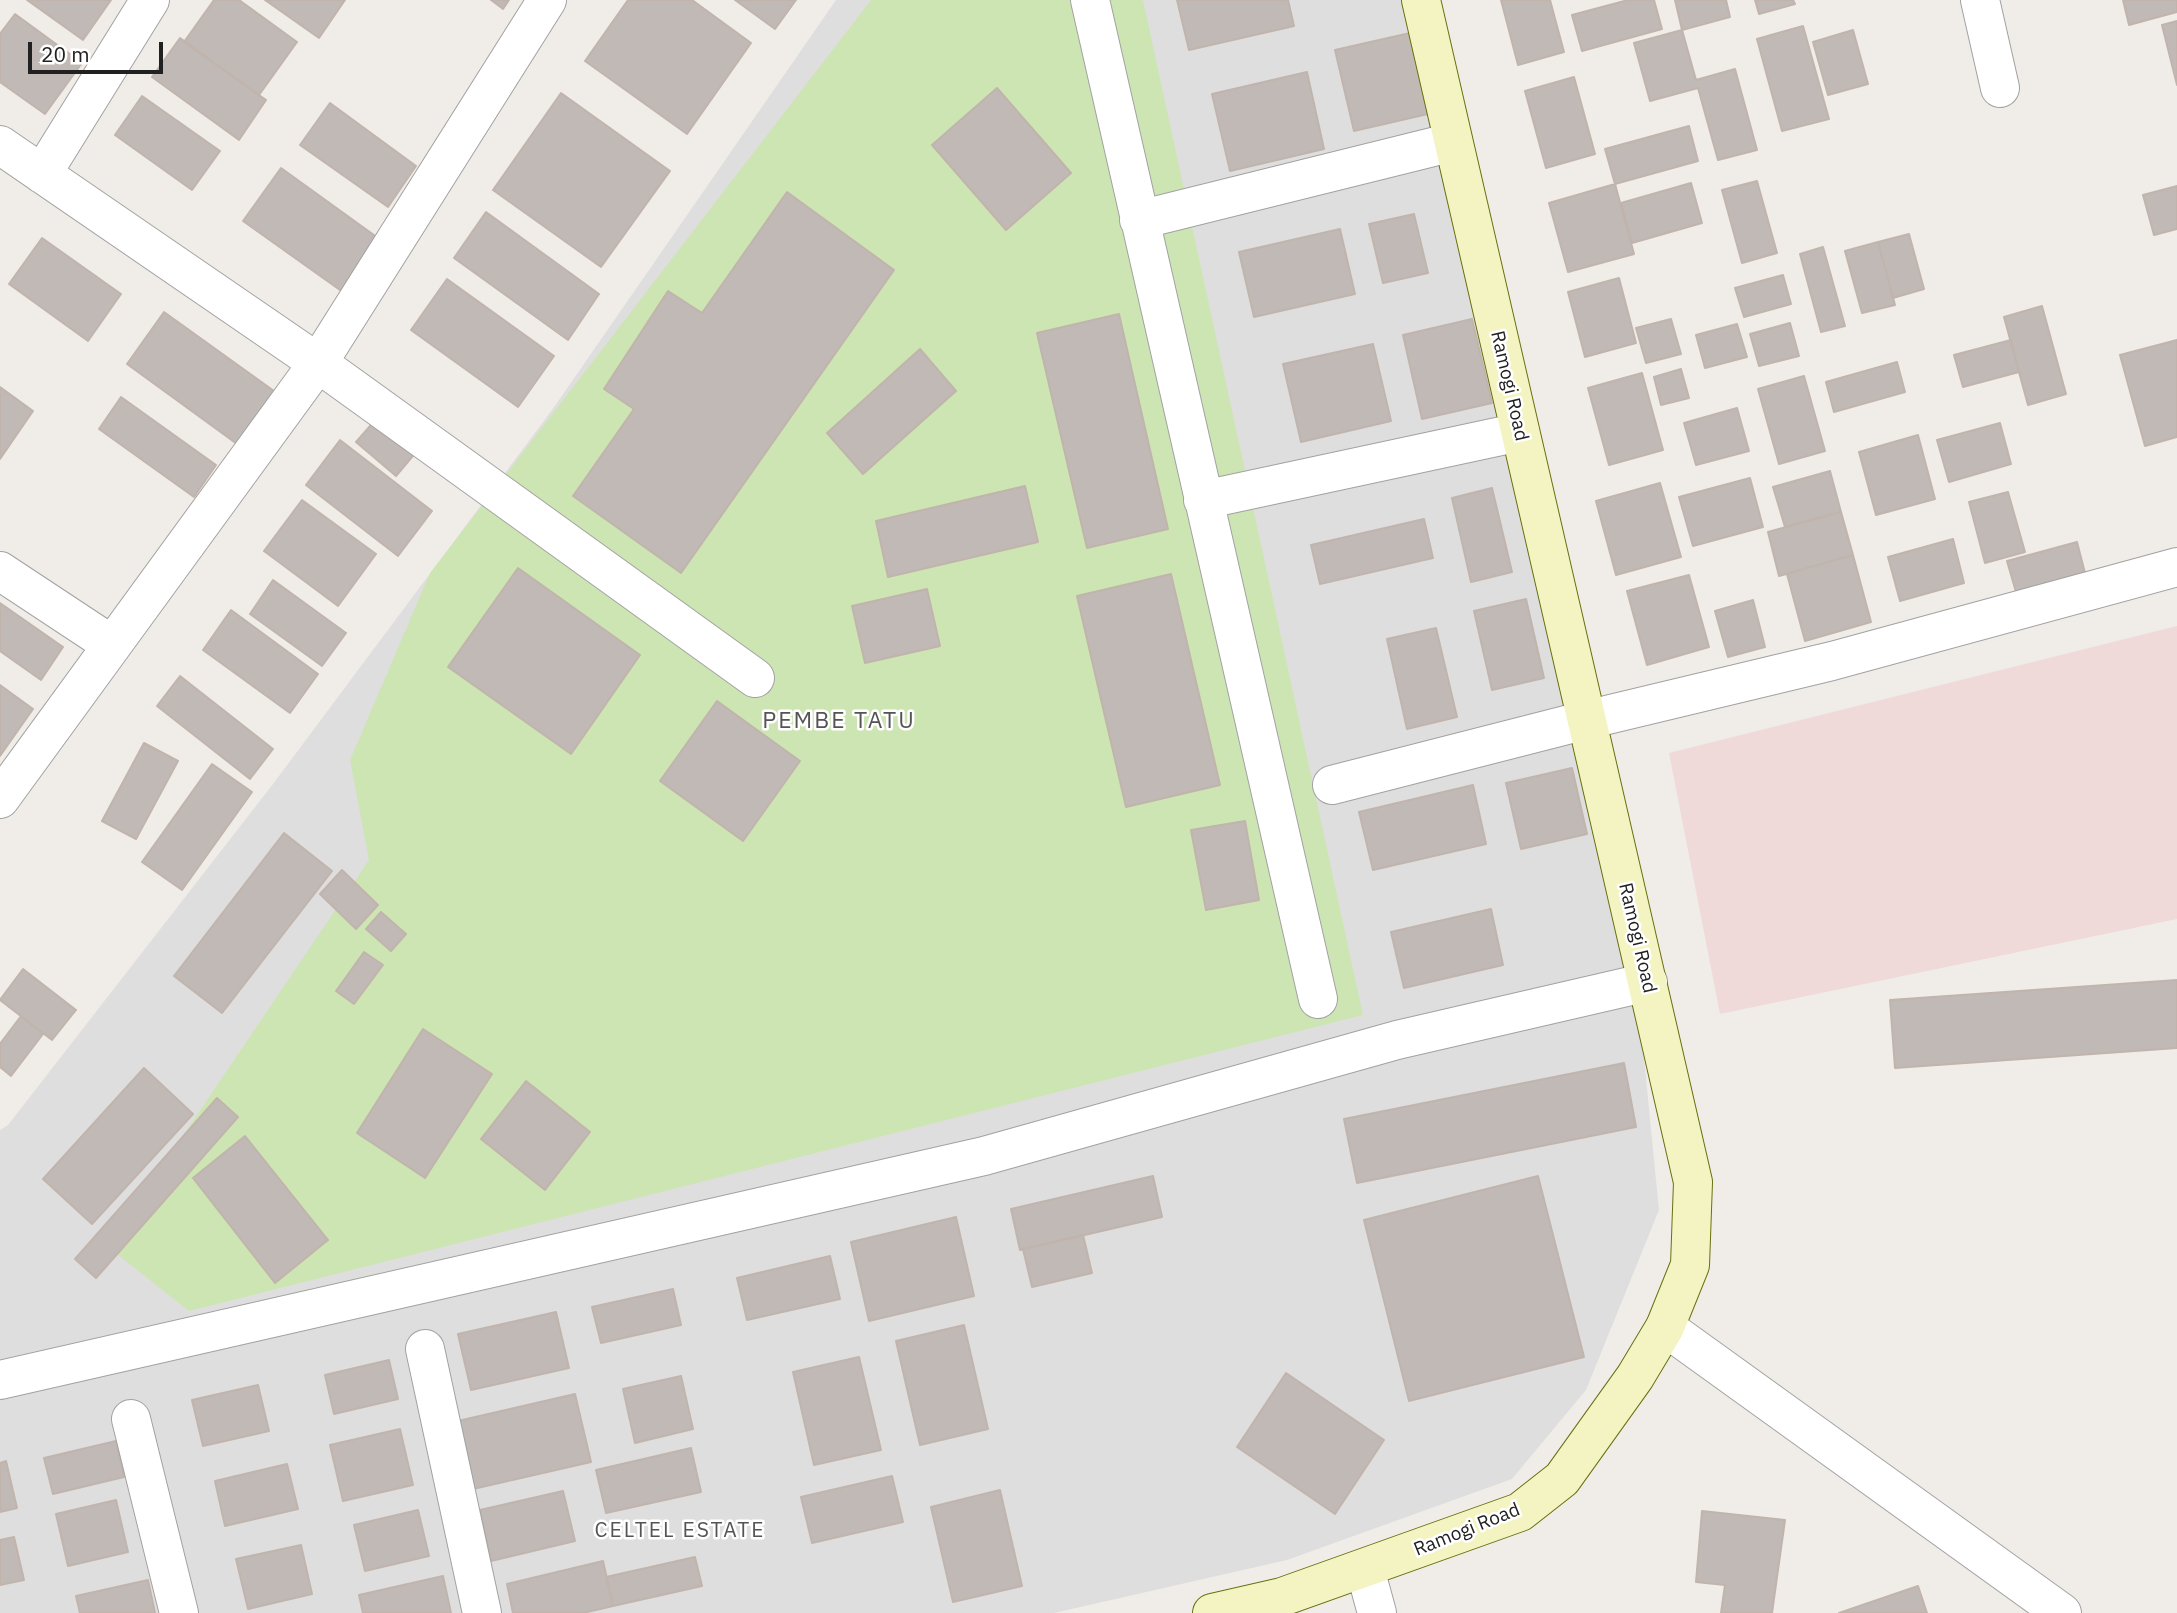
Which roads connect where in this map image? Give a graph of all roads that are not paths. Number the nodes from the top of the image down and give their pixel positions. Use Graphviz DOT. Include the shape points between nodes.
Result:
graph roads {
  1 [pos="149,0"];
  2 [pos="547,0"];
  3 [pos="1090,0"];
  4 [pos="1421,0"];
  5 [pos="1980,0"];
  6 [pos="2000,88"];
  7 [pos="1453,142"];
  8 [pos="0,145"];
  9 [pos="43,174"];
  10 [pos="1139,220"];
  11 [pos="318,363"];
  12 [pos="1520,432"];
  13 [pos="1203,500"];
  14 [pos="2177,567"];
  15 [pos="0,571"];
  16 [pos="112,645"];
  17 [pos="755,678"];
  18 [pos="1586,720"];
  19 [pos="1332,785"];
  20 [pos="0,799"];
  21 [pos="1648,982"];
  22 [pos="1318,999"];
  23 [pos="1665,1327"];
  24 [pos="425,1349"];
  25 [pos="0,1380"];
  26 [pos="131,1419"];
  27 [pos="1365,1569"];
  28 [pos="179,1613"];
  29 [pos="482,1613"];
  30 [pos="1212,1613"];
  31 [pos="1377,1613"];
  32 [pos="2062,1613"];
  1 -- 9 [label="street"];
  2 -- 11 [label="street"];
  3 -- 10 [label="street"];
  4 -- 7 [label="street, Ramogi Road"];
  5 -- 6 [label="street"];
  7 -- 10 [label="street"];
  7 -- 12 [label="street, Ramogi Road"];
  8 -- 9 [label="street"];
  9 -- 11 [label="street"];
  10 -- 13 [label="street"];
  11 -- 16 [label="street"];
  11 -- 17 [label="street"];
  12 -- 13 [label="street"];
  12 -- 18 [label="street, Ramogi Road"];
  13 -- 22 [label="street"];
  14 -- 18 [label="street" via="1832,661"];
  15 -- 16 [label="street"];
  16 -- 20 [label="street"];
  18 -- 19 [label="street"];
  18 -- 21 [label="street, Ramogi Road"];
  21 -- 23 [label="street, Ramogi Road" via="1693,1182 1690,1265"];
  21 -- 25 [label="street" via="1397,1041 984,1156"];
  23 -- 27 [label="street, Ramogi Road" via="1628,1388 1562,1479 1520,1513"];
  23 -- 32 [label="street"];
  24 -- 29 [label="street"];
  26 -- 28 [label="street"];
  27 -- 30 [label="street, Ramogi Road" via="1282,1597"];
  27 -- 31 [label="street"];
}
